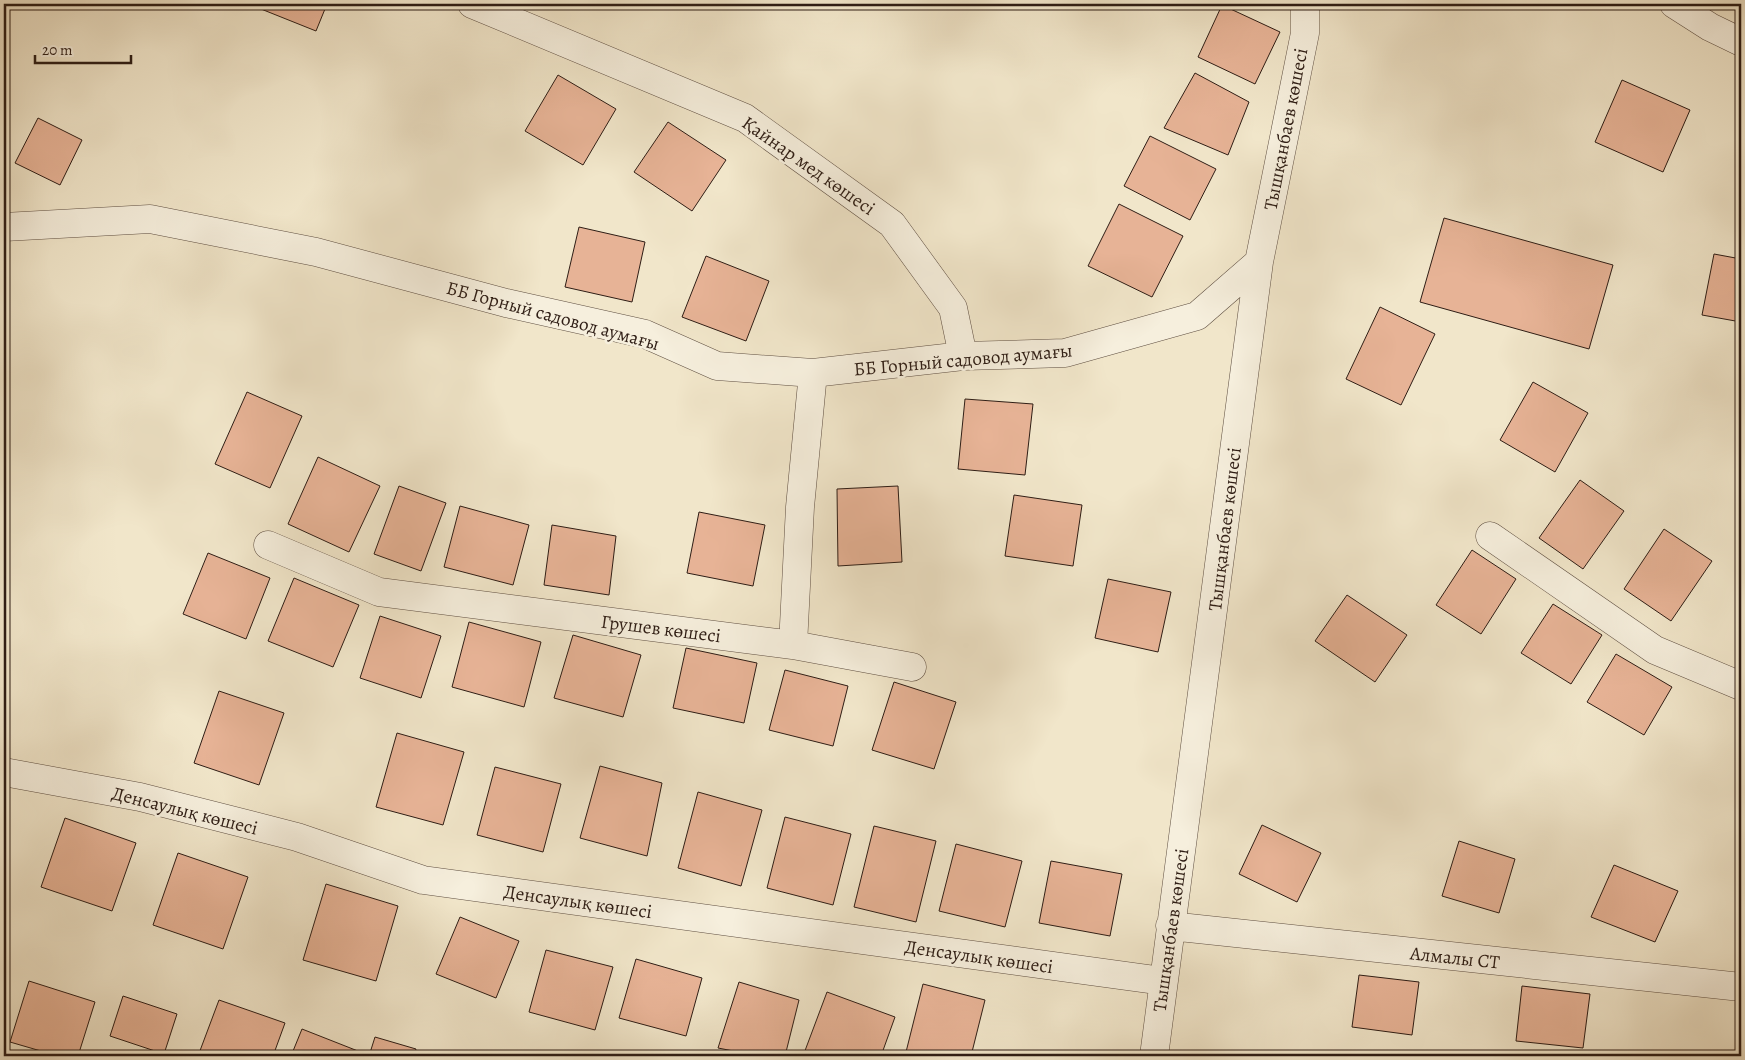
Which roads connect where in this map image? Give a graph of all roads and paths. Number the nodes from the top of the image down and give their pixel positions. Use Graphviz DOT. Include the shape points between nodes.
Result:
graph roads {
  1 [pos="472,4"];
  2 [pos="1305,4"];
  3 [pos="1674,4"];
  4 [pos="1710,27"];
  5 [pos="1741,42"];
  6 [pos="1741,61"];
  7 [pos="4,227"];
  8 [pos="1259,262"];
  9 [pos="963,356"];
  10 [pos="813,372"];
  11 [pos="1490,536"];
  12 [pos="268,545"];
  13 [pos="793,645"];
  14 [pos="912,667"];
  15 [pos="1741,686"];
  16 [pos="4,772"];
  17 [pos="1170,926"];
  18 [pos="1162,981"];
  19 [pos="1740,988"];
  20 [pos="1154,1056"];
  1 -- 9 [label="street, Қайнар мед көшесі" via="745,118 892,224 953,308"];
  2 -- 8 [label="street, Тышқанбаев көшесі" via="1305,33"];
  3 -- 4 [label="street"];
  4 -- 5 [label="street"];
  4 -- 6 [label="street"];
  7 -- 10 [label="street, ББ Горный садовод аумағы" via="150,220 316,252 506,303 645,334 717,366"];
  8 -- 9 [label="street, ББ Горный садовод аумағы" via="1197,316 1065,353"];
  8 -- 17 [label="street, Тышқанбаев көшесі"];
  9 -- 10 [label="street, ББ Горный садовод аумағы"];
  10 -- 13 [label="street" via="800,508"];
  11 -- 15 [label="street" via="1655,650"];
  12 -- 13 [label="street, Грушев көшесі" via="379,592"];
  13 -- 14 [label="street, Грушев көшесі"];
  16 -- 18 [label="street, Денсаулық көшесі" via="140,797 297,837 424,880"];
  17 -- 18 [label="street, Тышқанбаев көшесі"];
  17 -- 19 [label="street, Алмалы СТ"];
  18 -- 20 [label="street, Тышқанбаев көшесі"];
}
